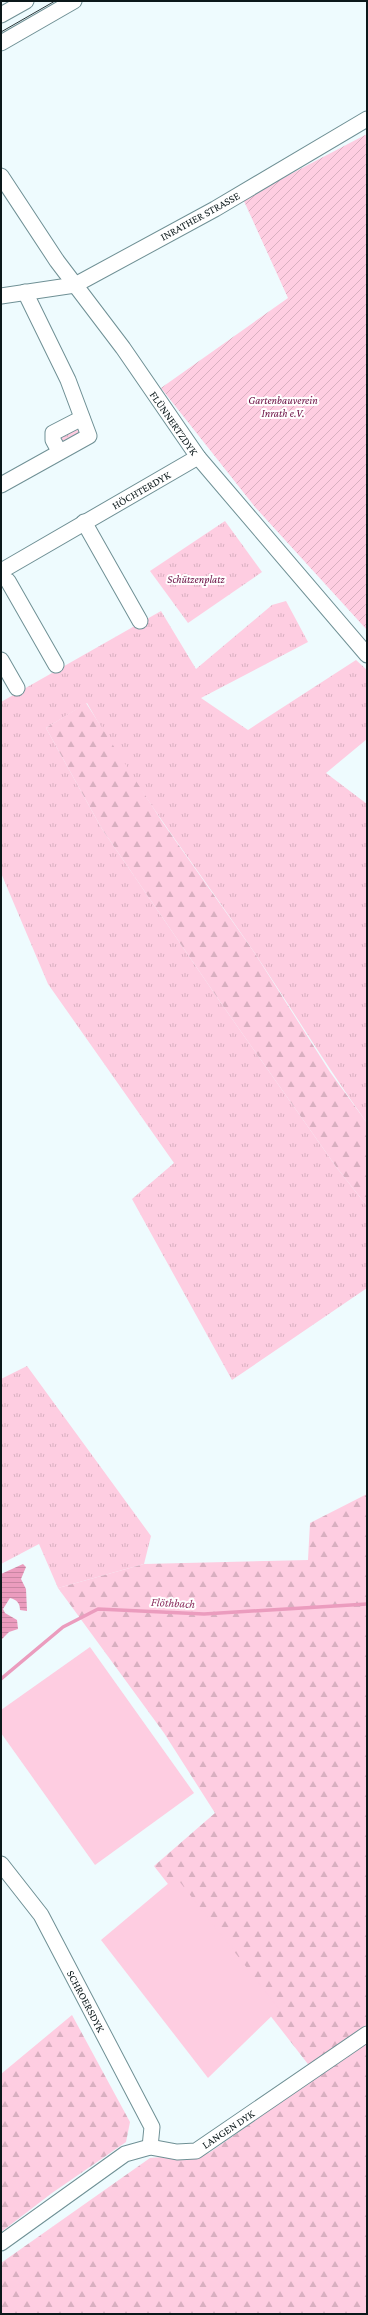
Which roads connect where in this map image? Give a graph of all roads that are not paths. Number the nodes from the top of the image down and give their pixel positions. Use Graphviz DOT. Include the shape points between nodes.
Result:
graph roads {
  1 [pos="26,1"];
  2 [pos="74,1"];
  3 [pos="1,15"];
  4 [pos="1,43"];
  5 [pos="367,119"];
  6 [pos="1,176"];
  7 [pos="75,285"];
  8 [pos="25,292"];
  9 [pos="1,296"];
  10 [pos="198,457"];
  11 [pos="1,485"];
  12 [pos="84,522"];
  13 [pos="3,576"];
  14 [pos="140,621"];
  15 [pos="367,655"];
  16 [pos="1,660"];
  17 [pos="56,665"];
  18 [pos="17,688"];
  19 [pos="1,1864"];
  20 [pos="367,2034"];
  21 [pos="150,2147"];
  22 [pos="1,2243"];
  1 -- 3 [label="street"];
  2 -- 4 [label="street"];
  5 -- 7 [label="street, INRATHER STRASSE" via="215,210"];
  6 -- 7 [label="street, FLÜNNERTZDYK"];
  7 -- 8 [label="street, INRATHER STRASSE"];
  7 -- 10 [label="street, FLÜNNERTZDYK"];
  8 -- 9 [label="street, INRATHER STRASSE"];
  8 -- 11 [label="street" via="68,380 89,436"];
  10 -- 12 [label="street, HÖCHTERDYK"];
  10 -- 15 [label="street, FLÜNNERTZDYK"];
  12 -- 13 [label="street, HÖCHTERDYK"];
  12 -- 14 [label="street"];
  13 -- 17 [label="street, HÖCHTERDYK"];
  16 -- 18 [label="street"];
  19 -- 21 [label="street, SCHROERSDYK" via="41,1915 152,2127"];
  20 -- 21 [label="street, LANGEN DYK" via="196,2151 177,2152"];
  21 -- 22 [label="street, LANGEN DYK" via="125,2154"];
}
